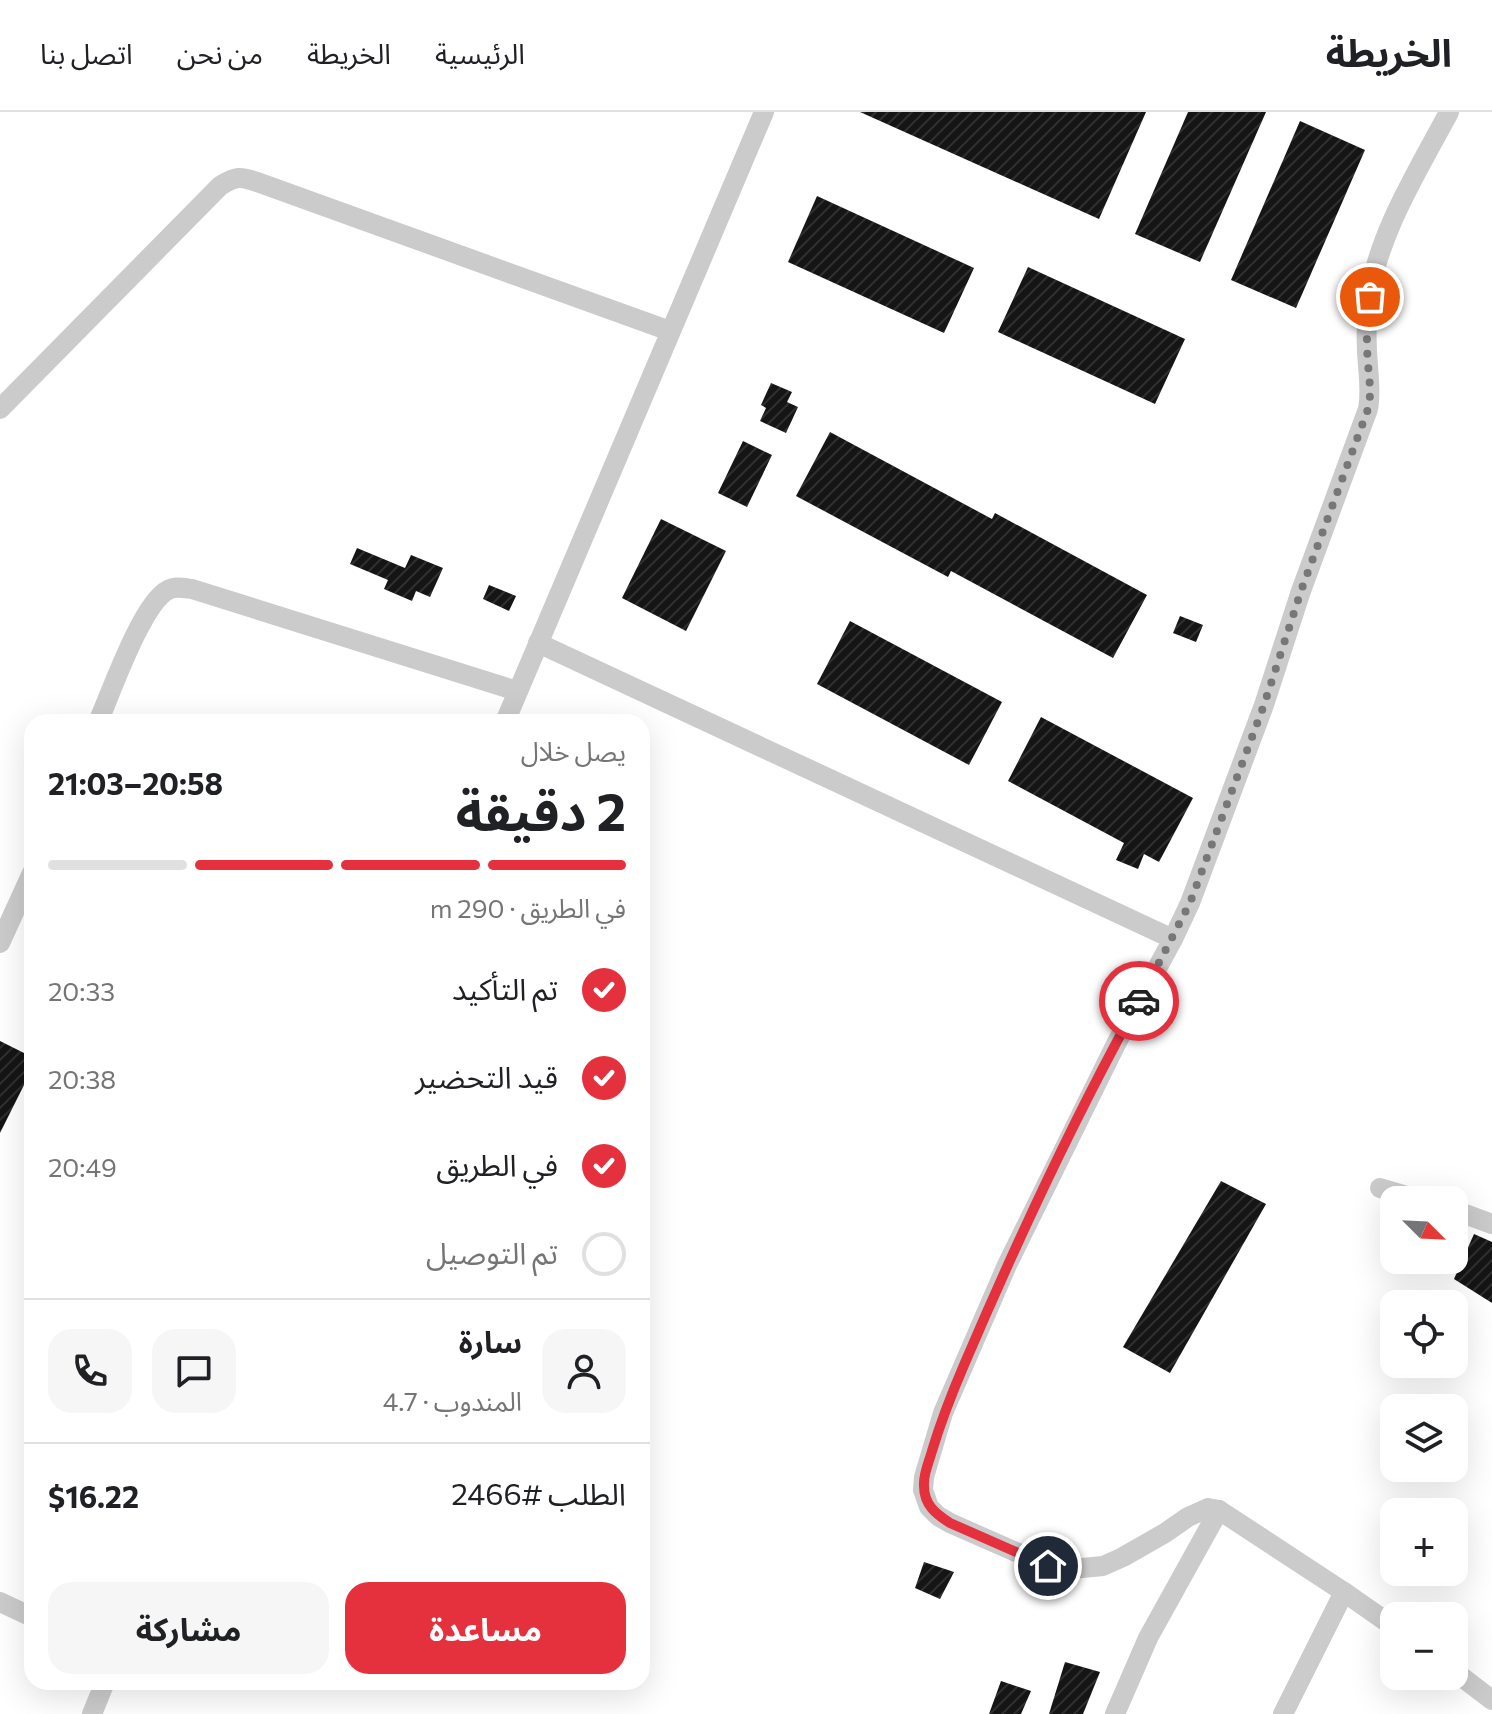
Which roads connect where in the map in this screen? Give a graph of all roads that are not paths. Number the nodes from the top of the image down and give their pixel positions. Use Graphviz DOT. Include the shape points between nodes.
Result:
graph roads {
  1 [pos="764,112"];
  2 [pos="1449,112"];
  3 [pos="670,331"];
  4 [pos="0,409"];
  5 [pos="538,643"];
  6 [pos="517,691"];
  7 [pos="102,714"];
  8 [pos="508,714"];
  9 [pos="24,890"];
  10 [pos="1173,939"];
  11 [pos="0,943"];
  12 [pos="1468,1215"];
  13 [pos="1492,1224"];
  14 [pos="1219,1510"];
  15 [pos="1344,1592"];
  16 [pos="0,1602"];
  17 [pos="24,1613"];
  18 [pos="1380,1617"];
  19 [pos="1468,1682"];
  20 [pos="102,1690"];
  21 [pos="1492,1700"];
  22 [pos="92,1714"];
  23 [pos="1115,1714"];
  24 [pos="1283,1714"];
  1 -- 3 [label="street"];
  2 -- 10 [label="street" via="1403,199 1374,272 1367,324 1368,409"];
  3 -- 4 [label="street" via="244,177 234,178 220,186"];
  3 -- 5 [label="street"];
  5 -- 6 [label="street"];
  5 -- 10 [label="street"];
  6 -- 7 [label="street" via="177,587 155,601"];
  6 -- 8 [label="street"];
  9 -- 11 [label="street"];
  10 -- 14 [label="street" via="1007,1265 943,1413 923,1490 929,1507 950,1523 1048,1566 1072,1569 1103,1566 1188,1517 1208,1508"];
  12 -- 13 [label="street"];
  14 -- 15 [label="street"];
  14 -- 23 [label="street" via="1148,1638"];
  15 -- 18 [label="street"];
  15 -- 24 [label="street"];
  16 -- 17 [label="street"];
  19 -- 21 [label="street"];
  20 -- 22 [label="street"];
}
